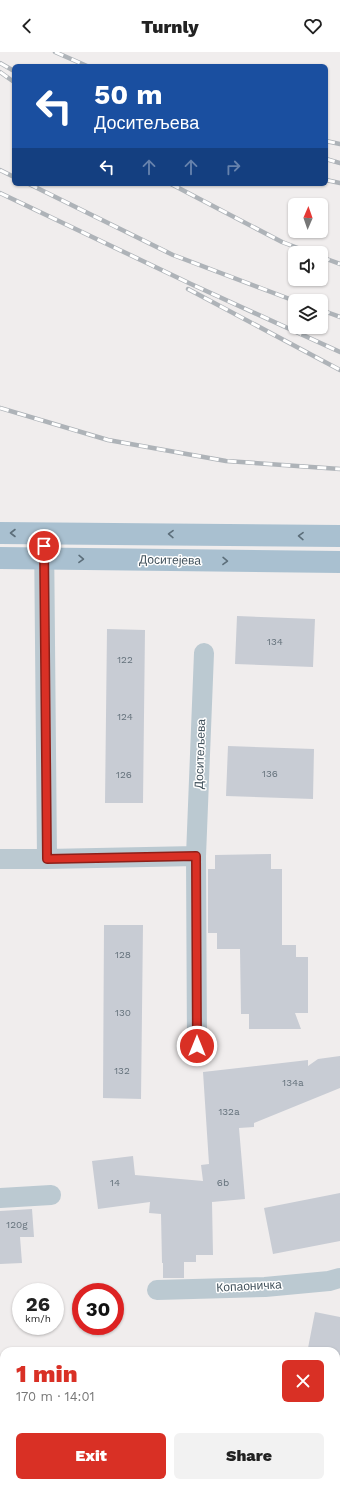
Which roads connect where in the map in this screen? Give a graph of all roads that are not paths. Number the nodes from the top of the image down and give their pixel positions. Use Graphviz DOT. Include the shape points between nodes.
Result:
graph roads {
  1 [pos="0,533"];
  2 [pos="44,533"];
  3 [pos="340,536"];
  4 [pos="0,558"];
  5 [pos="44,559"];
  6 [pos="340,562"];
  7 [pos="204,653"];
  8 [pos="196,856"];
  9 [pos="0,859"];
  10 [pos="47,859"];
  11 [pos="197,1046"];
  12 [pos="51,1194"];
  13 [pos="0,1198"];
  14 [pos="340,1278"];
  15 [pos="157,1290"];
  2 -- 1 [label="main road, one-way"];
  3 -- 2 [label="main road, one-way"];
  2 -- 5 [label="street"];
  4 -- 5 [label="main road, Доситејева"];
  5 -- 6 [label="main road, Доситејева, one-way"];
  5 -- 10 [label="street"];
  7 -- 8 [label="street, Доситељева"];
  8 -- 10 [label="street"];
  8 -- 11 [label="street, Доситељева"];
  9 -- 10 [label="street"];
  12 -- 13 [label="street"];
  14 -- 15 [label="street, Копаоничка" via="265,1287"];
}
